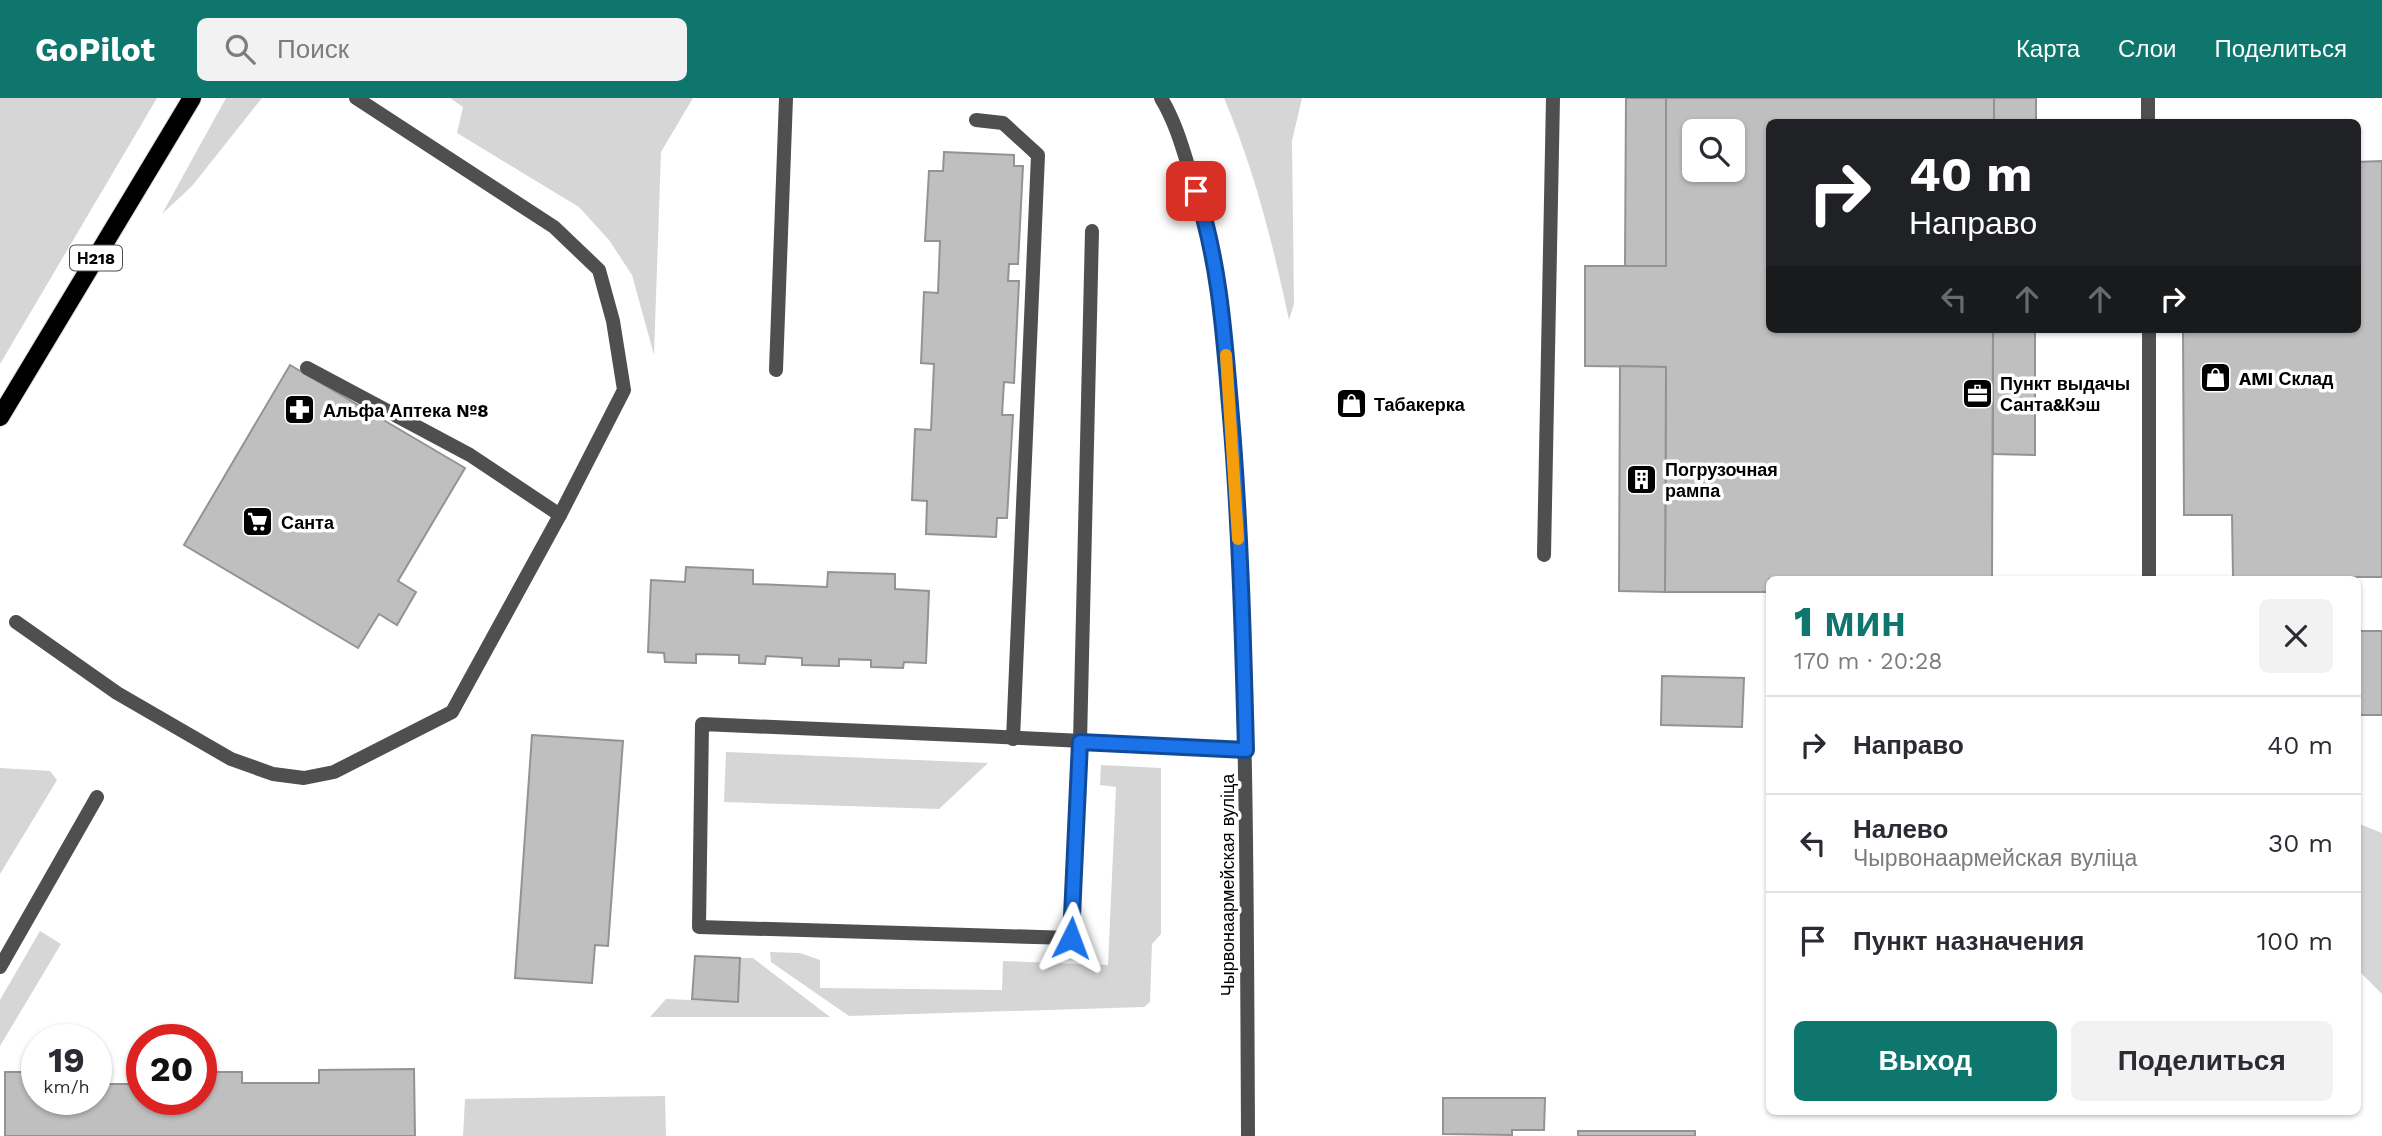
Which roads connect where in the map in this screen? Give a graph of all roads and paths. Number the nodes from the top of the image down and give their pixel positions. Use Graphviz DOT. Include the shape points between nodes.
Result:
graph roads {
  1 [pos="192,98"];
  2 [pos="356,98"];
  3 [pos="786,98"];
  4 [pos="1161,98"];
  5 [pos="1553,98"];
  6 [pos="2148,98"];
  7 [pos="2148,119"];
  8 [pos="976,120"];
  9 [pos="1092,231"];
  10 [pos="2149,333"];
  11 [pos="307,368"];
  12 [pos="776,370"];
  13 [pos="0,417"];
  14 [pos="560,515"];
  15 [pos="1544,555"];
  16 [pos="2149,576"];
  17 [pos="16,622"];
  18 [pos="1013,739"];
  19 [pos="1080,742"];
  20 [pos="1246,750"];
  21 [pos="97,797"];
  22 [pos="0,967"];
  23 [pos="1248,1136"];
  1 -- 13 [label="main road, Н218"];
  2 -- 14 [label="street" via="554,228 599,270 624,390"];
  3 -- 12 [label="street"];
  4 -- 20 [label="street, Чырвонаармейская вуліца" via="1173,119 1204,215 1223,310"];
  5 -- 15 [label="street"];
  6 -- 7 [label="street"];
  8 -- 18 [label="street" via="1003,123 1038,155"];
  9 -- 19 [label="street"];
  10 -- 16 [label="street"];
  11 -- 14 [label="street" via="470,455"];
  14 -- 17 [label="street" via="452,712 334,772 304,778 231,759 117,693"];
  18 -- 19 [label="street"];
  18 -- 19 [label="street" via="702,723 699,928 1071,938"];
  19 -- 20 [label="street"];
  20 -- 23 [label="street, Чырвонаармейская вуліца"];
  21 -- 22 [label="street"];
}
